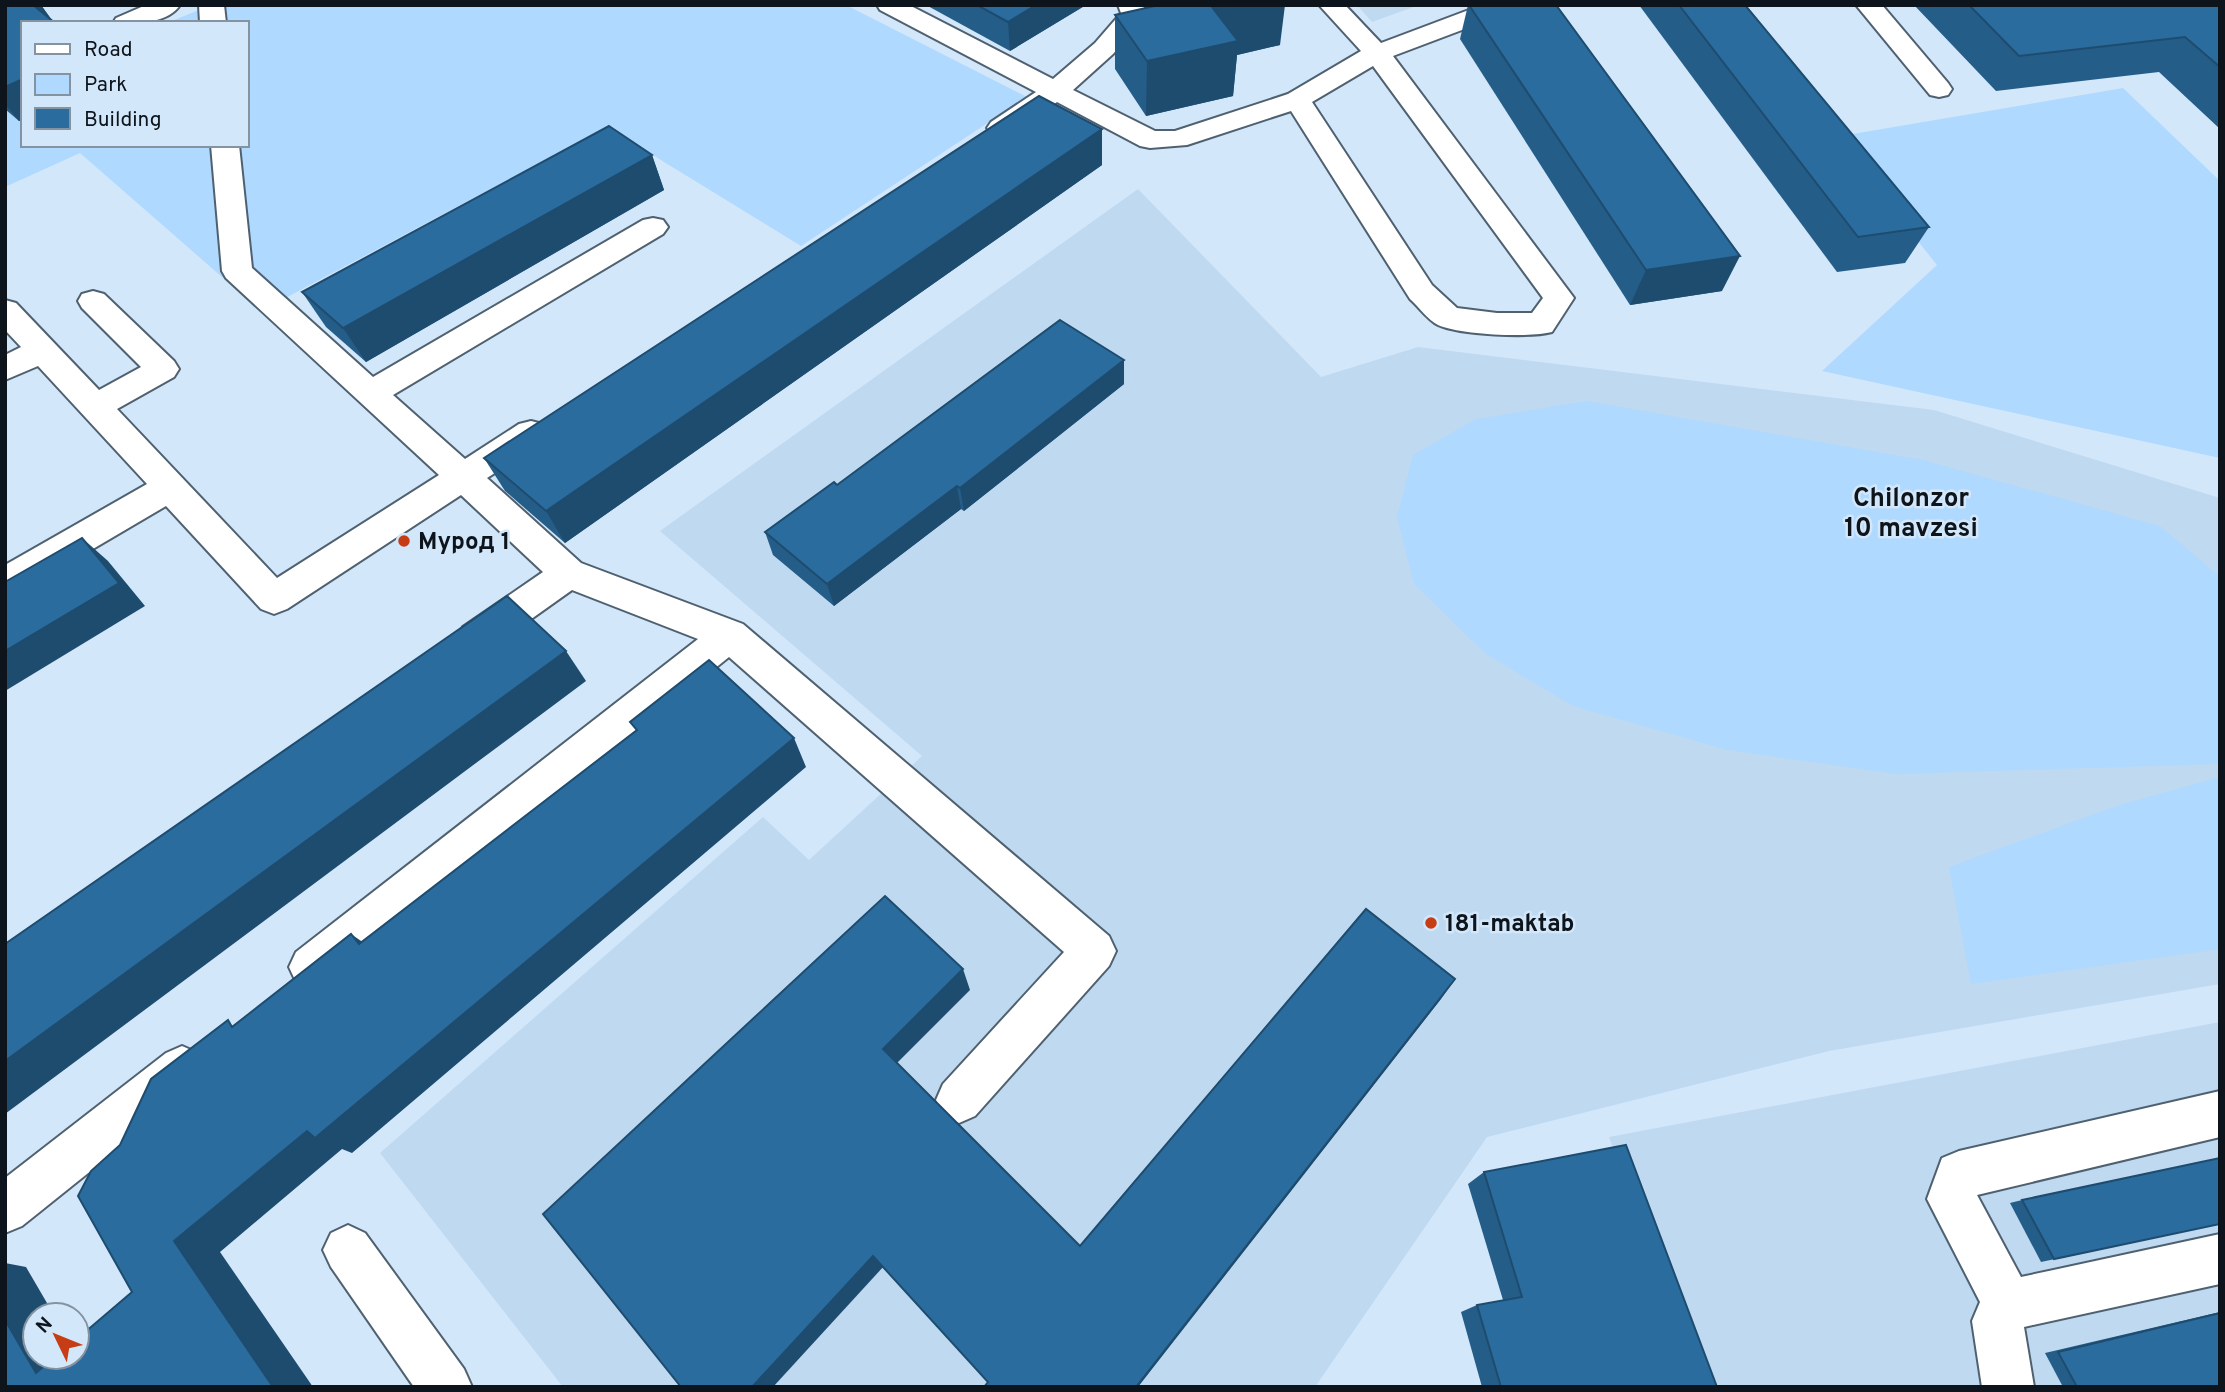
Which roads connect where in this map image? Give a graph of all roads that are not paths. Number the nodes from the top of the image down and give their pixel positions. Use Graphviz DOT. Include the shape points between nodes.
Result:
graph roads {
  1 [pos="168,5"];
  2 [pos="890,5"];
  3 [pos="1130,5"];
  4 [pos="1331,5"];
  5 [pos="1506,5"];
  6 [pos="1868,5"];
  7 [pos="130,21"];
  8 [pos="1377,53"];
  9 [pos="1939,89"];
  10 [pos="1058,91"];
  11 [pos="1297,100"];
  12 [pos="976,144"];
  13 [pos="225,147"];
  14 [pos="653,227"];
  15 [pos="93,301"];
  16 [pos="5,310"];
  17 [pos="42,350"];
  18 [pos="5,369"];
  19 [pos="371,393"];
  20 [pos="95,407"];
  21 [pos="556,417"];
  22 [pos="463,477"];
  23 [pos="170,487"];
  24 [pos="568,573"];
  25 [pos="5,583"];
  26 [pos="730,635"];
  27 [pos="452,655"];
  28 [pos="286,987"];
  29 [pos="211,1046"];
  30 [pos="960,1100"];
  31 [pos="2220,1114"];
  32 [pos="5,1209"];
  33 [pos="348,1250"];
  34 [pos="2220,1259"];
  35 [pos="2009,1306"];
  36 [pos="446,1387"];
  37 [pos="2008,1387"];
  1 -- 7 [label="lane"];
  2 -- 10 [label="lane"];
  3 -- 10 [label="lane" via="1134,14 1108,47"];
  4 -- 8 [label="lane"];
  5 -- 8 [label="lane"];
  6 -- 9 [label="lane"];
  8 -- 11 [label="lane"];
  8 -- 11 [label="lane" via="1559,298 1541,324 1448,317 1421,292"];
  10 -- 11 [label="lane" via="1150,140 1177,139"];
  10 -- 12 [label="lane"];
  13 -- 19 [label="lane" via="237,271"];
  14 -- 19 [label="lane"];
  15 -- 20 [label="lane" via="163,369"];
  16 -- 17 [label="lane"];
  17 -- 18 [label="lane"];
  17 -- 20 [label="lane"];
  19 -- 22 [label="lane"];
  20 -- 23 [label="lane"];
  21 -- 22 [label="lane"];
  22 -- 23 [label="lane" via="274,599"];
  22 -- 24 [label="lane"];
  23 -- 25 [label="lane"];
  24 -- 26 [label="lane"];
  24 -- 27 [label="lane"];
  26 -- 28 [label="lane"];
  26 -- 30 [label="lane" via="1094,951"];
  29 -- 32 [label="lane"];
  31 -- 35 [label="lane" via="1959,1175 1951,1199"];
  33 -- 36 [label="lane"];
  34 -- 35 [label="lane"];
  35 -- 37 [label="lane" via="1997,1321"];
}
